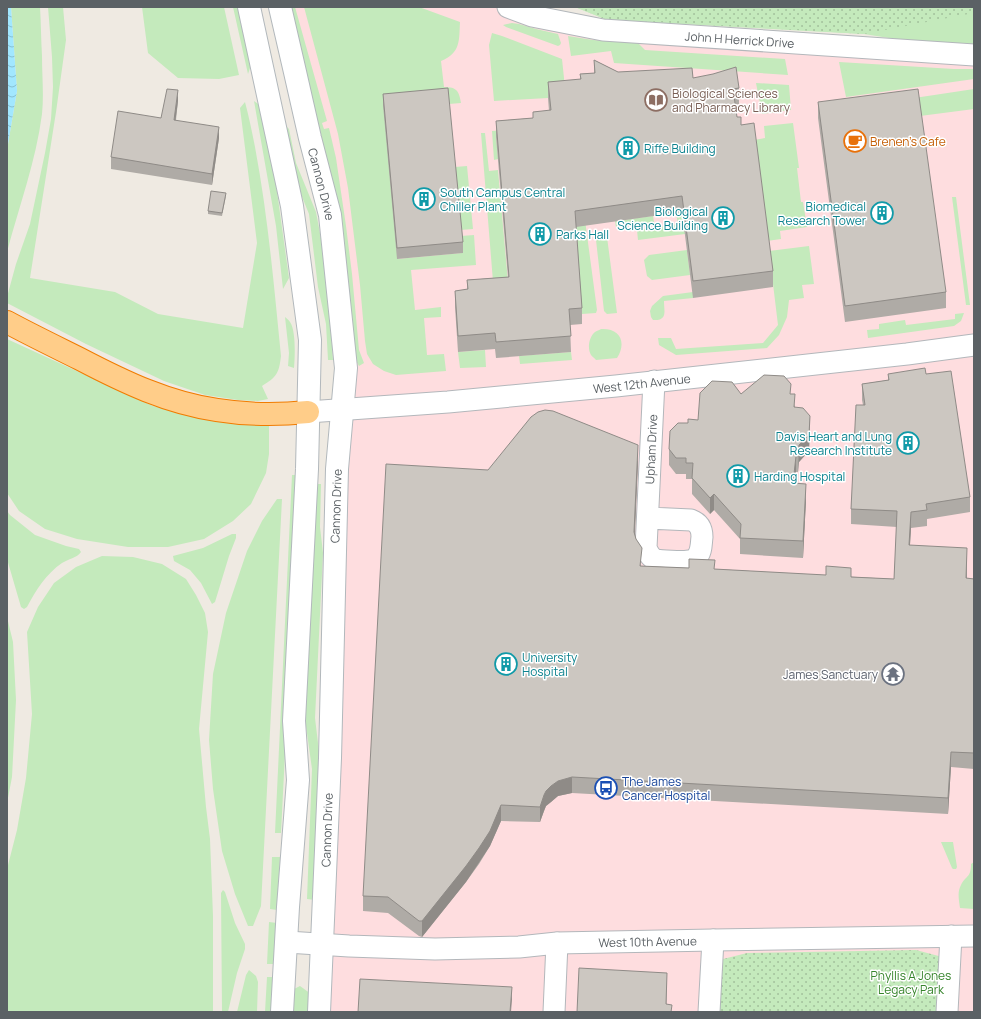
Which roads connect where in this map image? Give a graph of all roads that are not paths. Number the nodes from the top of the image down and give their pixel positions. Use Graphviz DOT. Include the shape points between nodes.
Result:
graph roads {
  1 [pos="249,7"];
  2 [pos="280,7"];
  3 [pos="508,7"];
  4 [pos="974,55"];
  5 [pos="7,322"];
  6 [pos="974,345"];
  7 [pos="654,381"];
  8 [pos="343,410"];
  9 [pos="308,412"];
  10 [pos="648,518"];
  11 [pos="950,936"];
  12 [pos="974,936"];
  13 [pos="713,940"];
  14 [pos="287,942"];
  15 [pos="557,943"];
  16 [pos="322,944"];
  17 [pos="282,1012"];
  18 [pos="319,1012"];
  19 [pos="554,1012"];
  20 [pos="709,1012"];
  21 [pos="947,1012"];
  1 -- 9 [label="street" via="292,206 310,340"];
  2 -- 8 [label="street, Cannon Drive" via="330,215 346,368"];
  3 -- 4 [label="street, John H Herrick Drive" via="532,16 603,30"];
  5 -- 9 [label="highway" via="116,377 170,399 238,413"];
  6 -- 7 [label="street, West 12th Avenue"];
  7 -- 8 [label="street, West 12th Avenue"];
  7 -- 10 [label="street, Upham Drive"];
  8 -- 9 [label="street, West 12th Avenue"];
  8 -- 16 [label="street, Cannon Drive" via="336,480 330,758"];
  9 -- 14 [label="street" via="294,722 298,780"];
  11 -- 12 [label="street, West 10th Avenue"];
  11 -- 13 [label="street, West 10th Avenue"];
  11 -- 21 [label="street"];
  13 -- 15 [label="street, West 10th Avenue"];
  13 -- 20 [label="street"];
  14 -- 16 [label="street, West 10th Avenue"];
  14 -- 17 [label="street"];
  15 -- 16 [label="street, West 10th Avenue" via="519,947 435,949"];
  15 -- 19 [label="street"];
  16 -- 18 [label="street, Cannon Drive"];
}
